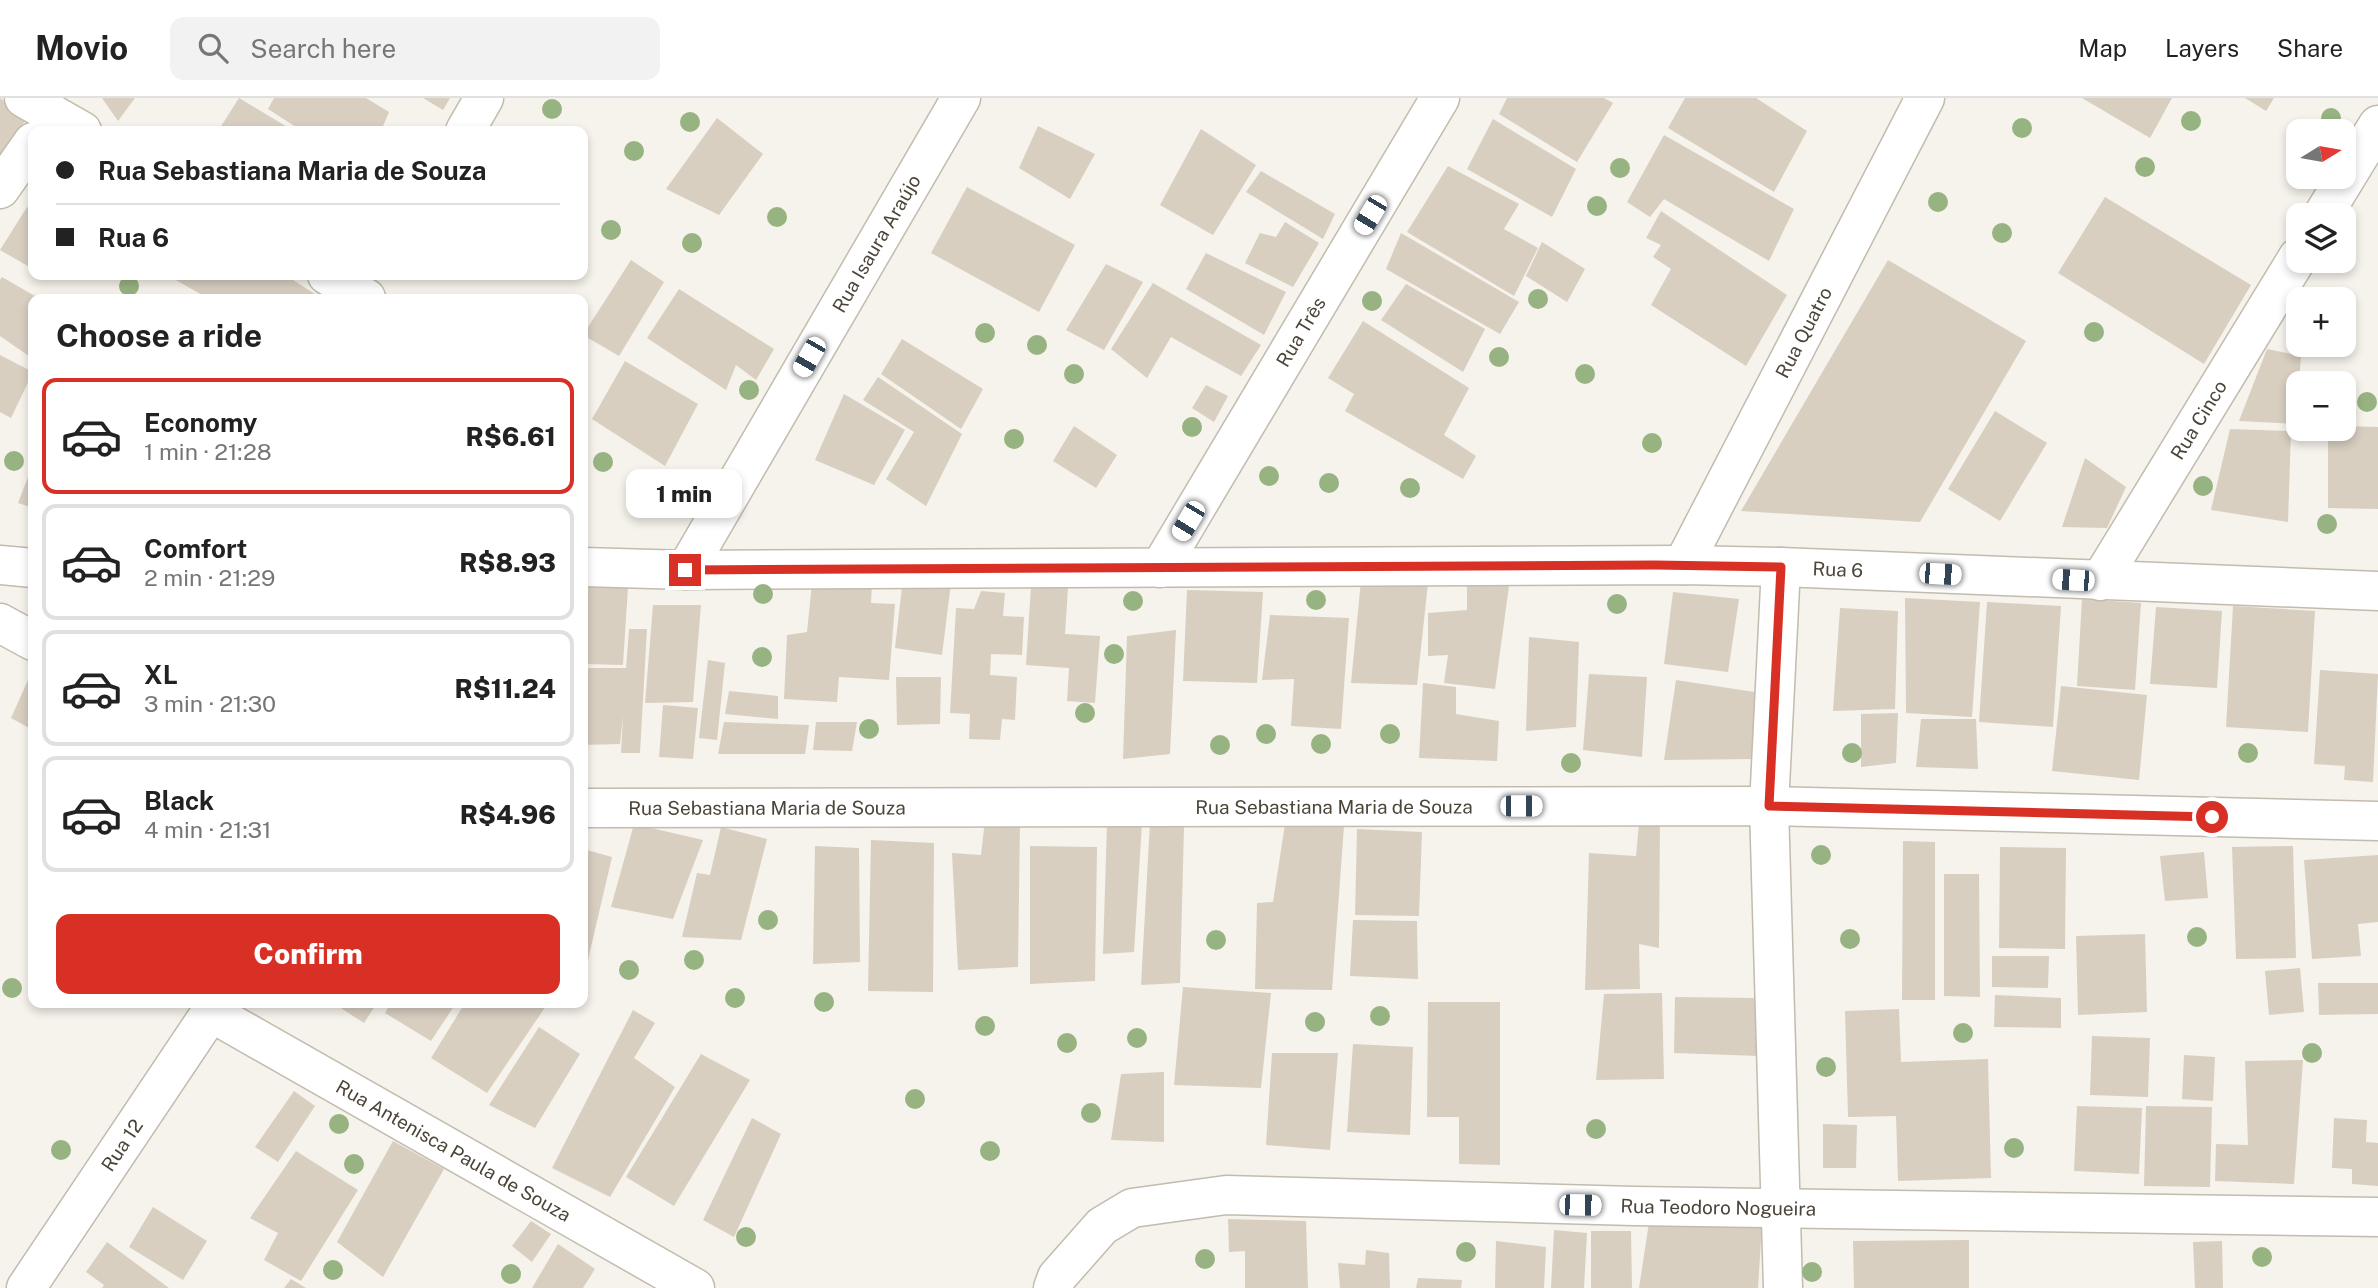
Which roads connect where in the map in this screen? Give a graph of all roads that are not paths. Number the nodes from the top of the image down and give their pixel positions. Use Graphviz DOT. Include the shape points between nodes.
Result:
graph roads {
  1 [pos="484,98"];
  2 [pos="961,98"];
  3 [pos="1440,98"];
  4 [pos="1925,98"];
  5 [pos="2378,125"];
  6 [pos="468,126"];
  7 [pos="28,149"];
  8 [pos="2364,171"];
  9 [pos="0,189"];
  10 [pos="2334,203"];
  11 [pos="2288,273"];
  12 [pos="340,280"];
  13 [pos="370,291"];
  14 [pos="0,565"];
  15 [pos="1683,565"];
  16 [pos="588,566"];
  17 [pos="1781,567"];
  18 [pos="28,568"];
  19 [pos="1160,568"];
  20 [pos="685,570"];
  21 [pos="2099,581"];
  22 [pos="2378,591"];
  23 [pos="0,623"];
  24 [pos="28,638"];
  25 [pos="1769,806"];
  26 [pos="588,808"];
  27 [pos="2378,821"];
  28 [pos="215,1008"];
  29 [pos="1782,1209"];
  30 [pos="2378,1217"];
  31 [pos="26,1288"];
  32 [pos="695,1288"];
  33 [pos="1052,1288"];
  34 [pos="1783,1288"];
  1 -- 6 [label="street"];
  2 -- 20 [label="street, Rua Isaura Araújo"];
  3 -- 19 [label="street, Rua Três"];
  4 -- 15 [label="street, Rua Quatro"];
  5 -- 8 [label="street"];
  7 -- 9 [label="street"];
  8 -- 10 [label="street"];
  11 -- 21 [label="street, Rua Cinco"];
  12 -- 13 [label="street"];
  14 -- 18 [label="street"];
  15 -- 17 [label="street, Rua 6"];
  15 -- 19 [label="street, Rua 6"];
  16 -- 20 [label="street, Rua 6"];
  17 -- 21 [label="street, Rua 6"];
  17 -- 25 [label="street"];
  19 -- 20 [label="street, Rua 6"];
  21 -- 22 [label="street, Rua 6"];
  23 -- 24 [label="street"];
  25 -- 26 [label="street, Rua Sebastiana Maria de Souza"];
  25 -- 27 [label="street, Rua Sebastiana Maria de Souza"];
  25 -- 29 [label="street"];
  28 -- 31 [label="street, Rua 12"];
  28 -- 32 [label="street, Rua Antenisca Paula de Souza"];
  29 -- 30 [label="street, Rua Teodoro Nogueira"];
  29 -- 33 [label="street, Rua Teodoro Nogueira" via="1226,1195 1132,1208 1102,1226"];
  29 -- 34 [label="street"];
}
